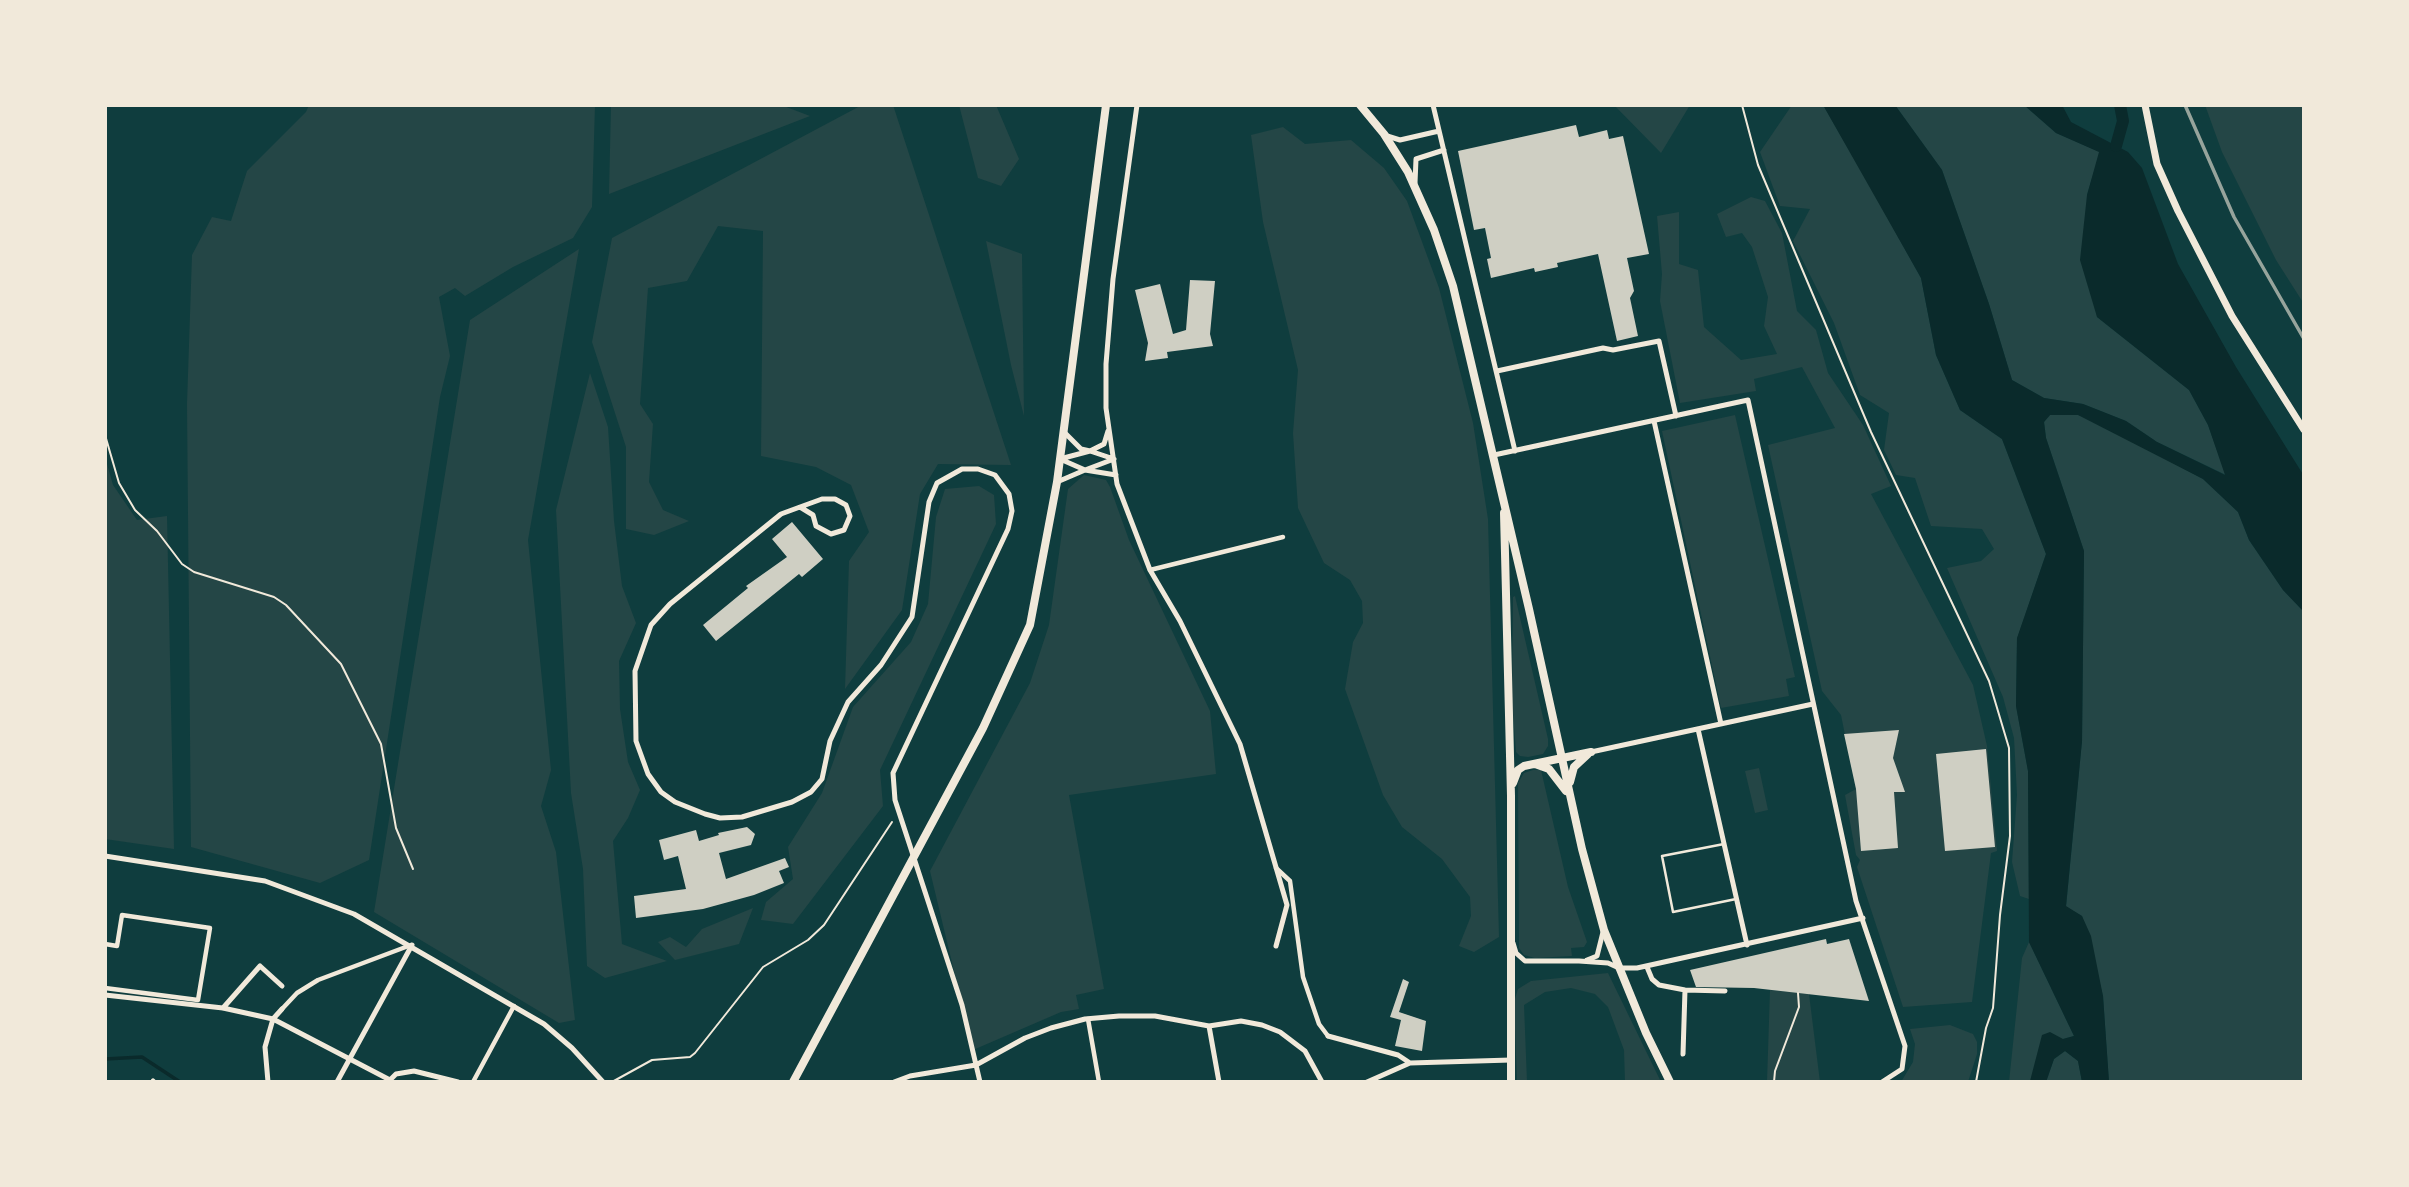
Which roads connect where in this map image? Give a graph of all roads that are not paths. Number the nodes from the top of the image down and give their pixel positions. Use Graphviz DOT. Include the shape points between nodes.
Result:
graph roads {
  1 [pos="1106,105"];
  2 [pos="1137,105"];
  3 [pos="1360,105"];
  4 [pos="1433,105"];
  5 [pos="2144,105"];
  6 [pos="1439,131"];
  7 [pos="1384,134"];
  8 [pos="1444,150"];
  9 [pos="1416,190"];
  10 [pos="1497,371"];
  11 [pos="1676,416"];
  12 [pos="1654,421"];
  13 [pos="1109,428"];
  14 [pos="2304,430"];
  15 [pos="1063,431"];
  16 [pos="1090,451"];
  17 [pos="1516,451"];
  18 [pos="1494,455"];
  19 [pos="1060,459"];
  20 [pos="1114,459"];
  21 [pos="1085,470"];
  22 [pos="1116,475"];
  23 [pos="1057,482"];
  24 [pos="1504,496"];
  25 [pos="800,507"];
  26 [pos="1283,537"];
  27 [pos="1150,570"];
  28 [pos="1813,704"];
  29 [pos="1721,724"];
  30 [pos="1698,729"];
  31 [pos="1591,752"];
  32 [pos="1561,756"];
  33 [pos="1532,763"];
  34 [pos="1511,796"];
  35 [pos="1568,796"];
  36 [pos="1724,844"];
  37 [pos="105,856"];
  38 [pos="914,858"];
  39 [pos="1275,867"];
  40 [pos="1736,899"];
  41 [pos="1863,918"];
  42 [pos="1509,930"];
  43 [pos="1604,930"];
  44 [pos="105,944"];
  45 [pos="1746,944"];
  46 [pos="412,945"];
  47 [pos="1276,946"];
  48 [pos="1584,961"];
  49 [pos="1647,967"];
  50 [pos="1619,968"];
  51 [pos="282,986"];
  52 [pos="105,988"];
  53 [pos="1685,990"];
  54 [pos="1725,991"];
  55 [pos="105,995"];
  56 [pos="514,1006"];
  57 [pos="223,1008"];
  58 [pos="282,1009"];
  59 [pos="273,1019"];
  60 [pos="1088,1019"];
  61 [pos="1209,1026"];
  62 [pos="1328,1036"];
  63 [pos="973,1050"];
  64 [pos="1684,1054"];
  65 [pos="349,1059"];
  66 [pos="1511,1060"];
  67 [pos="1410,1063"];
  68 [pos="976,1065"];
  69 [pos="963,1067"];
  70 [pos="389,1081"];
  71 [pos="268,1082"];
  72 [pos="337,1082"];
  73 [pos="458,1082"];
  74 [pos="473,1082"];
  75 [pos="603,1082"];
  76 [pos="793,1082"];
  77 [pos="894,1082"];
  78 [pos="979,1082"];
  79 [pos="1099,1082"];
  80 [pos="1219,1082"];
  81 [pos="1322,1082"];
  82 [pos="1367,1082"];
  83 [pos="1511,1082"];
  84 [pos="1670,1082"];
  85 [pos="1882,1082"];
  1 -- 15 [label="main road"];
  2 -- 13 [label="street" via="1106,364"];
  3 -- 7 [label="main road"];
  4 -- 6 [label="street"];
  5 -- 14 [label="street" via="2157,164 2178,211 2232,316"];
  6 -- 7 [label="street" via="1400,140"];
  6 -- 8 [label="street"];
  7 -- 9 [label="main road"];
  8 -- 9 [label="street" via="1416,159"];
  8 -- 10 [label="street"];
  9 -- 18 [label="main road" via="1453,286"];
  10 -- 11 [label="street" via="1659,341"];
  10 -- 17 [label="street"];
  11 -- 12 [label="street"];
  11 -- 28 [label="street" via="1748,400"];
  12 -- 17 [label="street"];
  12 -- 29 [label="street"];
  13 -- 16 [label="street" via="1104,444"];
  13 -- 20 [label="street"];
  15 -- 16 [label="street" via="1081,449"];
  15 -- 19 [label="main road"];
  16 -- 19 [label="street"];
  16 -- 20 [label="street"];
  17 -- 18 [label="street"];
  18 -- 24 [label="main road"];
  19 -- 21 [label="street"];
  19 -- 23 [label="main road"];
  20 -- 21 [label="street"];
  20 -- 22 [label="street"];
  21 -- 22 [label="street"];
  21 -- 23 [label="street"];
  22 -- 27 [label="street"];
  23 -- 38 [label="main road" via="1024,642"];
  24 -- 32 [label="main road"];
  24 -- 34 [label="main road"];
  25 -- 25 [label="street" via="813,515 816,526 831,534 844,530 850,516 846,505 835,499"];
  25 -- 38 [label="street" via="771,523 670,604 651,625 635,671 636,741 648,774 661,792 705,814 742,817 811,792 821,779 830,741 848,702 881,664 912,617 933,489 954,472 986,471 1006,488 1011,520 897,760 893,783"];
  26 -- 27 [label="street"];
  27 -- 39 [label="street" via="1229,715"];
  28 -- 29 [label="street"];
  28 -- 41 [label="street"];
  29 -- 30 [label="street"];
  30 -- 31 [label="street"];
  30 -- 36 [label="street"];
  31 -- 32 [label="main road"];
  31 -- 35 [label="main road" via="1570,774"];
  32 -- 33 [label="main road"];
  32 -- 35 [label="main road"];
  33 -- 34 [label="main road" via="1518,770"];
  33 -- 35 [label="main road" via="1549,769"];
  34 -- 42 [label="main road"];
  35 -- 43 [label="main road"];
  36 -- 40 [label="street"];
  36 -- 40 [label="lane" via="1662,856 1673,912"];
  37 -- 46 [label="street" via="265,881 354,914"];
  38 -- 63 [label="street"];
  38 -- 76 [label="main road"];
  39 -- 47 [label="street" via="1287,905"];
  39 -- 62 [label="street" via="1290,881 1303,977 1319,1024"];
  40 -- 45 [label="street"];
  41 -- 45 [label="street"];
  41 -- 85 [label="street" via="1905,1046 1902,1069"];
  42 -- 48 [label="street" via="1520,960"];
  42 -- 66 [label="main road"];
  43 -- 48 [label="street" via="1597,956"];
  43 -- 50 [label="main road"];
  44 -- 52 [label="street" via="117,946 122,915 210,928 198,1000"];
  45 -- 49 [label="street"];
  46 -- 56 [label="street"];
  46 -- 58 [label="street" via="318,980"];
  46 -- 65 [label="street"];
  48 -- 50 [label="street"];
  49 -- 50 [label="street"];
  49 -- 53 [label="street" via="1656,984"];
  50 -- 84 [label="main road"];
  51 -- 57 [label="street" via="260,966"];
  53 -- 54 [label="street"];
  53 -- 64 [label="street"];
  55 -- 57 [label="street"];
  56 -- 74 [label="street"];
  56 -- 75 [label="street" via="559,1036"];
  57 -- 59 [label="street"];
  58 -- 59 [label="street"];
  59 -- 65 [label="street"];
  59 -- 71 [label="street" via="265,1047"];
  60 -- 61 [label="street" via="1155,1017"];
  60 -- 68 [label="street" via="1025,1038"];
  60 -- 79 [label="street"];
  61 -- 80 [label="street"];
  61 -- 81 [label="street" via="1241,1021 1280,1032 1305,1051"];
  62 -- 67 [label="street" via="1398,1055"];
  63 -- 68 [label="street"];
  63 -- 69 [label="street"];
  65 -- 70 [label="street"];
  65 -- 72 [label="street"];
  66 -- 67 [label="street"];
  66 -- 83 [label="main road"];
  67 -- 82 [label="street"];
  68 -- 69 [label="street"];
  68 -- 78 [label="street"];
  69 -- 77 [label="street"];
  70 -- 73 [label="street" via="396,1074 414,1071"];
}
